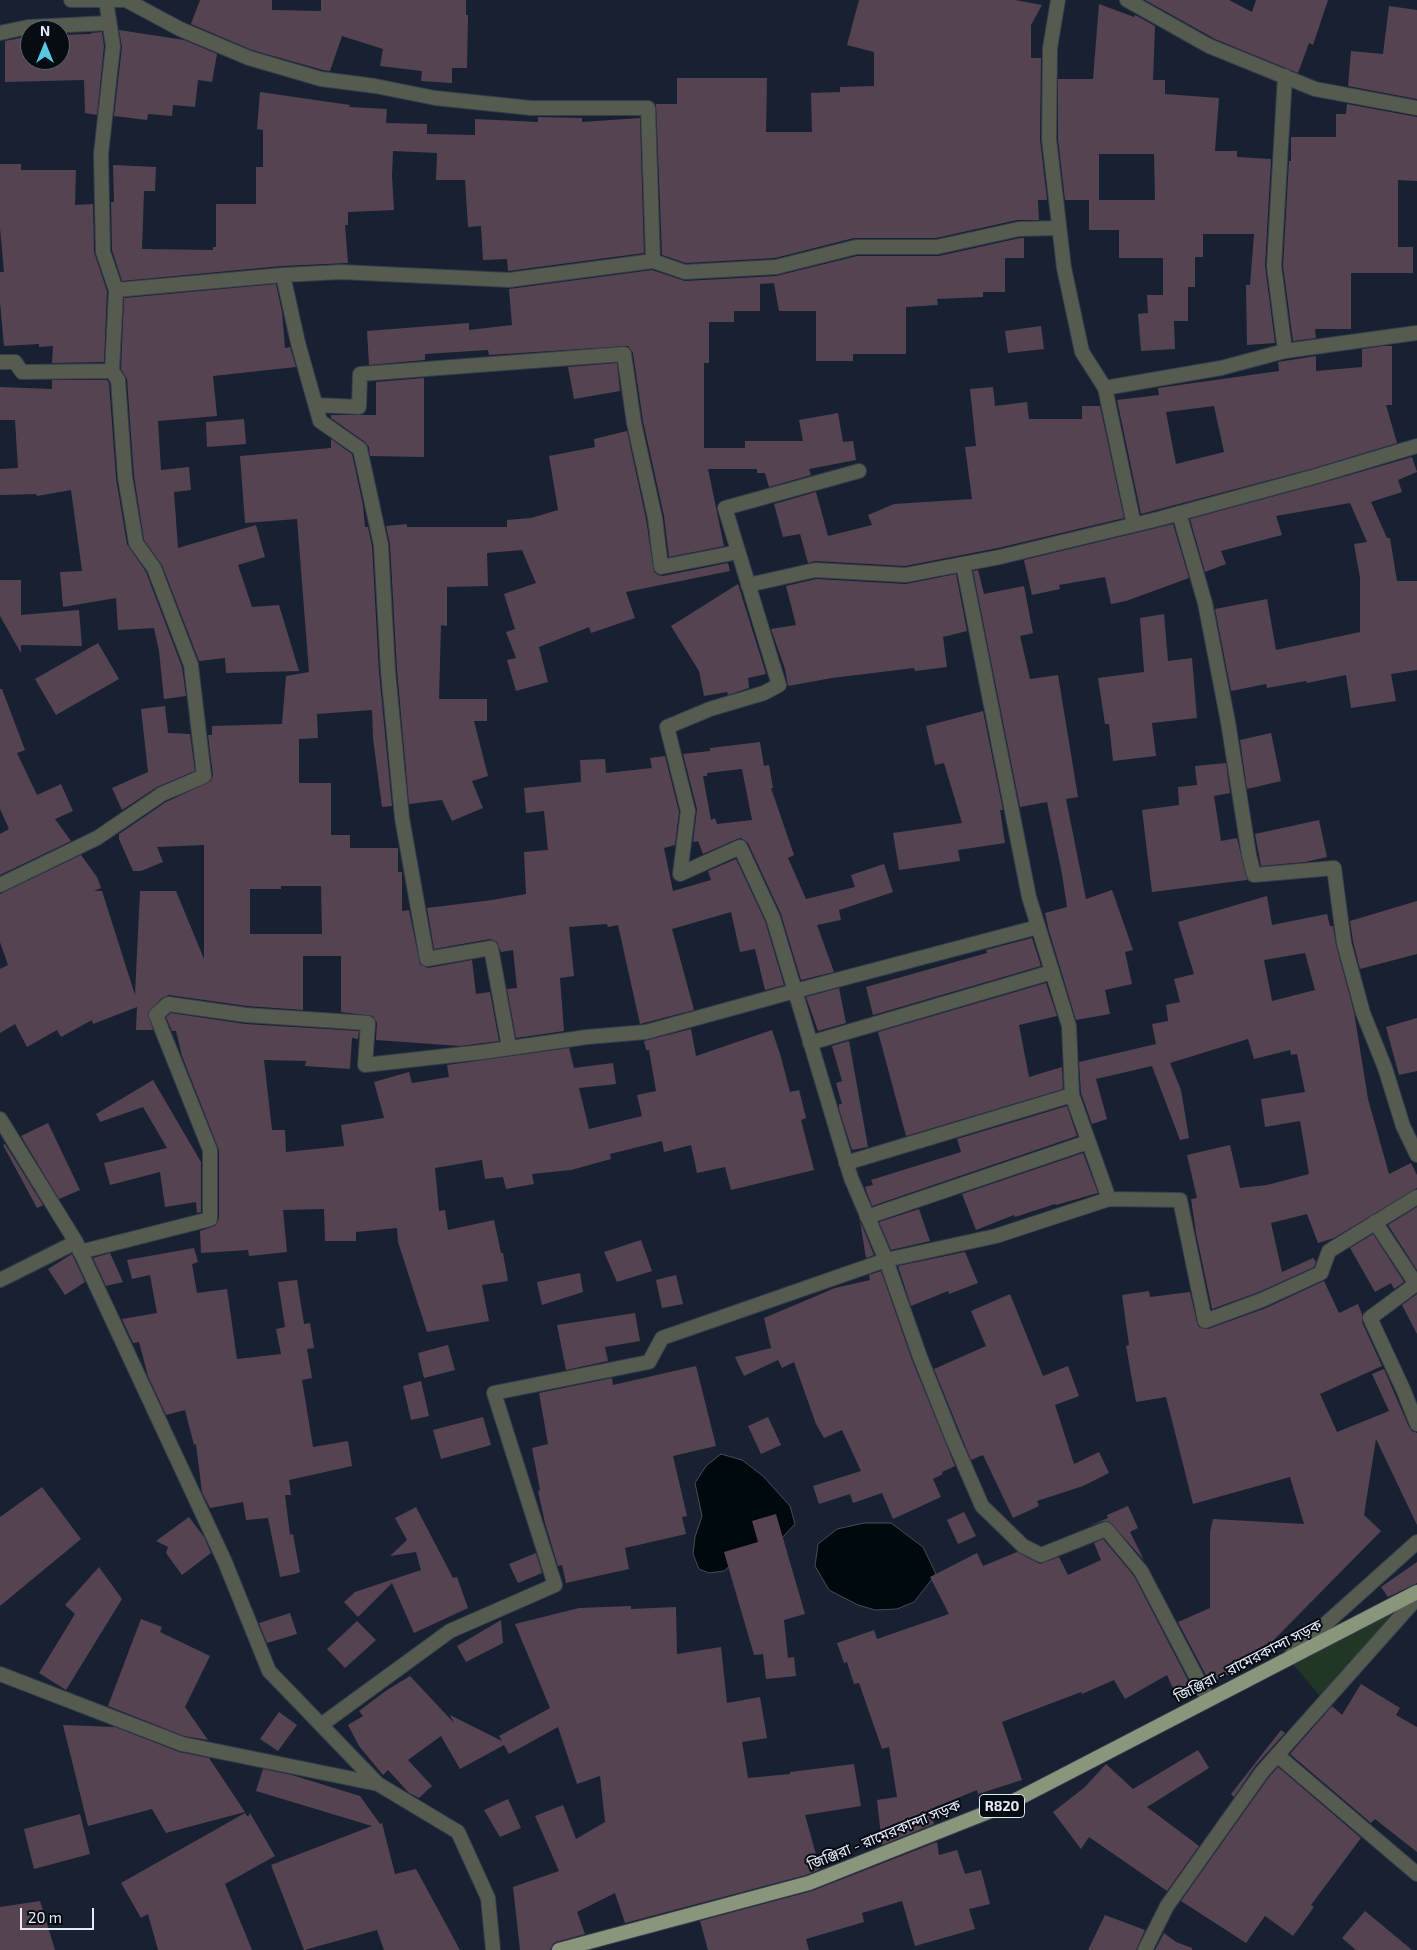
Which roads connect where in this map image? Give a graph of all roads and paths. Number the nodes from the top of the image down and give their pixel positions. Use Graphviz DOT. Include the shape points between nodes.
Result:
graph roads {
  1 [pos="71,0"];
  2 [pos="106,0"];
  3 [pos="1058,0"];
  4 [pos="1127,0"];
  5 [pos="143,5"];
  6 [pos="109,23"];
  7 [pos="0,34"];
  8 [pos="1284,76"];
  9 [pos="1417,108"];
  10 [pos="1059,228"];
  11 [pos="653,261"];
  12 [pos="283,275"];
  13 [pos="116,290"];
  14 [pos="1417,332"];
  15 [pos="1417,342"];
  16 [pos="1285,351"];
  17 [pos="0,362"];
  18 [pos="112,371"];
  19 [pos="1105,388"];
  20 [pos="316,405"];
  21 [pos="1417,446"];
  22 [pos="859,471"];
  23 [pos="1179,513"];
  24 [pos="1134,525"];
  25 [pos="738,552"];
  26 [pos="963,564"];
  27 [pos="748,584"];
  28 [pos="0,885"];
  29 [pos="1038,926"];
  30 [pos="1052,972"];
  31 [pos="795,991"];
  32 [pos="810,1043"];
  33 [pos="509,1048"];
  34 [pos="1072,1095"];
  35 [pos="0,1118"];
  36 [pos="1088,1142"];
  37 [pos="1417,1155"];
  38 [pos="846,1163"];
  39 [pos="1417,1197"];
  40 [pos="1108,1199"];
  41 [pos="867,1217"];
  42 [pos="1375,1222"];
  43 [pos="78,1247"];
  44 [pos="886,1260"];
  45 [pos="0,1280"];
  46 [pos="1417,1424"];
  47 [pos="1417,1542"];
  48 [pos="1417,1592"];
  49 [pos="1417,1598"];
  50 [pos="1288,1658"];
  51 [pos="0,1674"];
  52 [pos="1208,1699"];
  53 [pos="321,1725"];
  54 [pos="1277,1756"];
  55 [pos="378,1784"];
  56 [pos="1417,1874"];
  57 [pos="493,1950"];
  58 [pos="558,1950"];
  59 [pos="1145,1950"];
  1 -- 2 [label="street"];
  2 -- 5 [label="street" via="126,0"];
  2 -- 6 [label="street"];
  3 -- 10 [label="street" via="1050,48 1049,139"];
  4 -- 8 [label="street" via="1209,46"];
  5 -- 11 [label="street" via="180,29 249,58 321,79 435,98 531,108 648,108"];
  6 -- 7 [label="street" via="28,27"];
  6 -- 13 [label="street" via="112,46 101,154 103,252"];
  8 -- 9 [label="street" via="1315,89"];
  8 -- 16 [label="street" via="1274,266"];
  10 -- 11 [label="street" via="1018,229 937,247 856,247 776,267 685,272"];
  10 -- 19 [label="street" via="1082,352"];
  11 -- 12 [label="street" via="508,280 341,272"];
  12 -- 13 [label="street"];
  12 -- 20 [label="street"];
  13 -- 18 [label="street"];
  14 -- 15 [label="street"];
  14 -- 16 [label="street"];
  16 -- 19 [label="street" via="1221,368"];
  17 -- 18 [label="street" via="15,362 22,372"];
  18 -- 28 [label="street" via="118,380 125,477 136,543 154,568 191,665 204,776 162,794 97,838"];
  19 -- 24 [label="street"];
  20 -- 25 [label="street" via="359,407 360,374 624,354 661,567"];
  20 -- 33 [label="street" via="320,421 360,449 381,545 388,671 402,818 428,959 491,948"];
  21 -- 23 [label="street"];
  22 -- 25 [label="street" via="725,508"];
  23 -- 24 [label="street"];
  23 -- 37 [label="street" via="1205,603 1254,875 1334,868 1344,943 1363,1013 1403,1126"];
  24 -- 26 [label="street"];
  25 -- 27 [label="street"];
  26 -- 27 [label="street" via="906,575 815,570"];
  26 -- 29 [label="street" via="1029,897"];
  27 -- 31 [label="street" via="779,685 667,726 688,811 680,874 740,848 773,918"];
  29 -- 30 [label="street"];
  29 -- 31 [label="street"];
  30 -- 32 [label="street"];
  30 -- 34 [label="street" via="1069,1026"];
  31 -- 32 [label="street"];
  31 -- 33 [label="street" via="646,1032 587,1036"];
  32 -- 38 [label="street"];
  33 -- 43 [label="street" via="365,1065 368,1023 246,1015 168,1004 156,1015 210,1150 210,1219"];
  34 -- 36 [label="street"];
  34 -- 38 [label="street"];
  35 -- 43 [label="street"];
  36 -- 40 [label="street"];
  36 -- 41 [label="street"];
  38 -- 41 [label="street"];
  39 -- 42 [label="street"];
  40 -- 42 [label="street" via="1180,1200 1205,1320 1321,1274 1329,1251"];
  40 -- 44 [label="street" via="996,1236"];
  41 -- 44 [label="street"];
  42 -- 46 [label="street" via="1416,1284 1370,1318"];
  43 -- 45 [label="street"];
  43 -- 53 [label="street" via="225,1562 269,1671"];
  44 -- 52 [label="street" via="920,1357 982,1506 1023,1546 1040,1555 1106,1529 1141,1571"];
  44 -- 53 [label="street" via="662,1338 649,1362 494,1393 554,1585 450,1631"];
  47 -- 50 [label="street"];
  48 -- 50 [label="main road, জিঞ্জিরা - রামেরকান্দা সড়ক / R820"];
  49 -- 54 [label="street"];
  50 -- 52 [label="main road, জিঞ্জিরা - রামেরকান্দা সড়ক / R820"];
  51 -- 55 [label="street" via="182,1744"];
  52 -- 58 [label="main road, জিঞ্জিরা - রামেরকান্দা সড়ক / R820" via="1006,1804 808,1883"];
  53 -- 55 [label="street"];
  54 -- 56 [label="street"];
  54 -- 59 [label="street" via="1262,1772 1167,1906"];
  55 -- 57 [label="street" via="458,1832 488,1898"];
}
